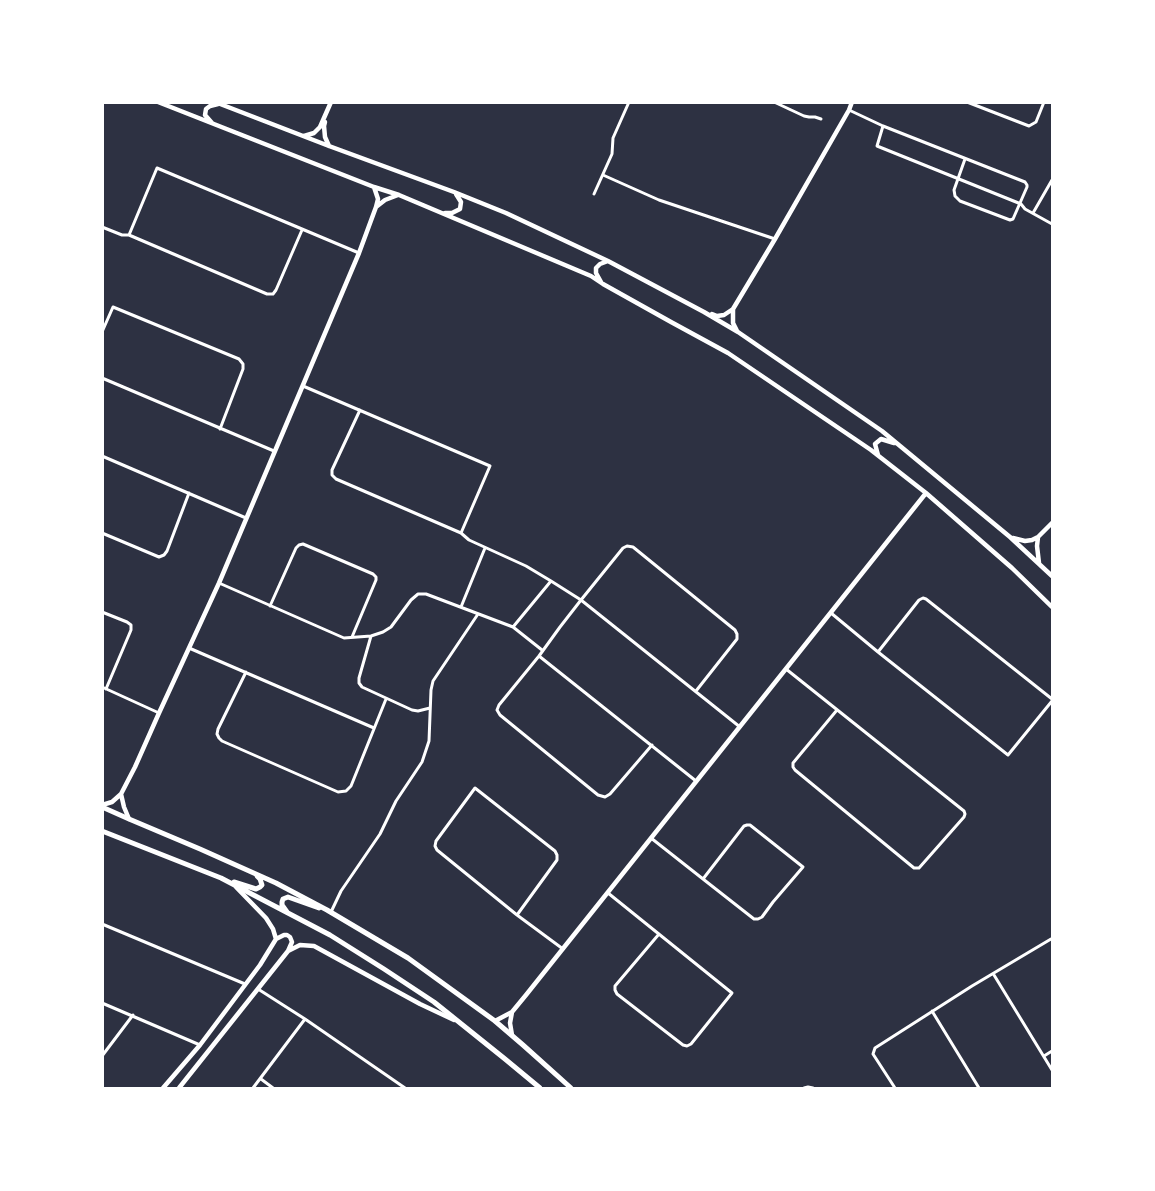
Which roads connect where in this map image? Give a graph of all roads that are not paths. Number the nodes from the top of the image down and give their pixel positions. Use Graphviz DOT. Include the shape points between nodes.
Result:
graph roads {
  1 [pos="158,102"];
  2 [pos="331,102"];
  3 [pos="629,102"];
  4 [pos="774,102"];
  5 [pos="852,102"];
  6 [pos="966,102"];
  7 [pos="1044,102"];
  8 [pos="217,103"];
  9 [pos="329,108"];
  10 [pos="849,110"];
  11 [pos="821,119"];
  12 [pos="212,124"];
  13 [pos="883,126"];
  14 [pos="303,136"];
  15 [pos="329,146"];
  16 [pos="965,159"];
  17 [pos="603,175"];
  18 [pos="958,179"];
  19 [pos="1052,180"];
  20 [pos="374,187"];
  21 [pos="454,192"];
  22 [pos="594,194"];
  23 [pos="399,195"];
  24 [pos="1020,204"];
  25 [pos="376,207"];
  26 [pos="441,212"];
  27 [pos="1033,213"];
  28 [pos="1052,224"];
  29 [pos="102,227"];
  30 [pos="302,230"];
  31 [pos="128,235"];
  32 [pos="775,239"];
  33 [pos="359,253"];
  34 [pos="608,262"];
  35 [pos="602,284"];
  36 [pos="733,309"];
  37 [pos="704,312"];
  38 [pos="102,332"];
  39 [pos="738,332"];
  40 [pos="102,378"];
  41 [pos="303,386"];
  42 [pos="360,410"];
  43 [pos="220,429"];
  44 [pos="895,443"];
  45 [pos="274,451"];
  46 [pos="878,455"];
  47 [pos="102,456"];
  48 [pos="189,493"];
  49 [pos="926,494"];
  50 [pos="246,518"];
  51 [pos="1052,523"];
  52 [pos="102,533"];
  53 [pos="461,533"];
  54 [pos="1010,537"];
  55 [pos="1038,537"];
  56 [pos="485,548"];
  57 [pos="1039,562"];
  58 [pos="1052,576"];
  59 [pos="551,581"];
  60 [pos="219,583"];
  61 [pos="581,600"];
  62 [pos="270,606"];
  63 [pos="461,607"];
  64 [pos="1052,607"];
  65 [pos="102,612"];
  66 [pos="831,613"];
  67 [pos="478,614"];
  68 [pos="513,627"];
  69 [pos="371,636"];
  70 [pos="352,637"];
  71 [pos="189,648"];
  72 [pos="543,650"];
  73 [pos="878,652"];
  74 [pos="539,656"];
  75 [pos="786,669"];
  76 [pos="246,672"];
  77 [pos="104,688"];
  78 [pos="696,691"];
  79 [pos="386,699"];
  80 [pos="1052,700"];
  81 [pos="430,708"];
  82 [pos="837,710"];
  83 [pos="159,714"];
  84 [pos="740,727"];
  85 [pos="374,728"];
  86 [pos="652,745"];
  87 [pos="697,781"];
  88 [pos="122,794"];
  89 [pos="102,806"];
  90 [pos="129,819"];
  91 [pos="102,831"];
  92 [pos="651,838"];
  93 [pos="255,874"];
  94 [pos="221,878"];
  95 [pos="703,878"];
  96 [pos="233,884"];
  97 [pos="608,893"];
  98 [pos="329,911"];
  99 [pos="290,915"];
  100 [pos="517,915"];
  101 [pos="102,924"];
  102 [pos="659,934"];
  103 [pos="276,939"];
  104 [pos="1052,940"];
  105 [pos="563,949"];
  106 [pos="288,951"];
  107 [pos="993,975"];
  108 [pos="245,984"];
  109 [pos="258,989"];
  110 [pos="102,1003"];
  111 [pos="932,1011"];
  112 [pos="512,1012"];
  113 [pos="133,1015"];
  114 [pos="305,1019"];
  115 [pos="495,1021"];
  116 [pos="462,1024"];
  117 [pos="512,1035"];
  118 [pos="200,1045"];
  119 [pos="1052,1050"];
  120 [pos="102,1056"];
  121 [pos="1044,1056"];
  122 [pos="1052,1070"];
  123 [pos="261,1079"];
  124 [pos="163,1088"];
  125 [pos="179,1088"];
  126 [pos="253,1088"];
  127 [pos="273,1088"];
  128 [pos="406,1088"];
  129 [pos="540,1088"];
  130 [pos="571,1088"];
  131 [pos="804,1088"];
  132 [pos="813,1088"];
  133 [pos="895,1088"];
  134 [pos="979,1088"];
  1 -- 12 [label="street"];
  2 -- 9 [label="street"];
  3 -- 17 [label="street" via="614,135 613,152"];
  4 -- 11 [label="street" via="804,116"];
  5 -- 10 [label="street"];
  6 -- 7 [label="street" via="1029,126 1036,122"];
  8 -- 12 [label="street" via="206,109 205,114"];
  8 -- 14 [label="street"];
  9 -- 14 [label="street" via="317,130"];
  9 -- 15 [label="street" via="324,126"];
  10 -- 13 [label="street"];
  10 -- 32 [label="street"];
  12 -- 20 [label="street"];
  13 -- 16 [label="street"];
  13 -- 18 [label="street" via="877,146"];
  14 -- 15 [label="street"];
  15 -- 21 [label="street"];
  16 -- 18 [label="street"];
  16 -- 24 [label="street" via="1025,182 1027,187"];
  17 -- 22 [label="street"];
  17 -- 32 [label="street" via="652,197"];
  18 -- 24 [label="street"];
  18 -- 24 [label="street" via="954,196 960,201 1011,220 1015,218"];
  19 -- 27 [label="street"];
  20 -- 23 [label="street"];
  20 -- 25 [label="street" via="378,199"];
  21 -- 26 [label="street" via="461,202 460,209 452,213"];
  21 -- 34 [label="street"];
  23 -- 25 [label="street"];
  23 -- 26 [label="street"];
  24 -- 27 [label="street"];
  25 -- 33 [label="street"];
  26 -- 35 [label="street"];
  27 -- 28 [label="street"];
  29 -- 31 [label="street"];
  30 -- 31 [label="street" via="273,294"];
  30 -- 31 [label="street" via="157,168"];
  30 -- 33 [label="street"];
  32 -- 36 [label="street"];
  33 -- 41 [label="street"];
  34 -- 35 [label="street" via="596,268"];
  34 -- 37 [label="street"];
  35 -- 46 [label="street" via="728,353"];
  36 -- 37 [label="street" via="718,316"];
  36 -- 39 [label="street" via="733,323"];
  37 -- 39 [label="street"];
  38 -- 43 [label="street" via="113,307 239,359 243,369"];
  39 -- 44 [label="street"];
  40 -- 43 [label="street"];
  41 -- 42 [label="street"];
  41 -- 45 [label="street"];
  42 -- 53 [label="street" via="332,470 336,479"];
  42 -- 53 [label="street" via="490,466"];
  43 -- 45 [label="street"];
  44 -- 46 [label="street" via="881,439 876,444"];
  44 -- 54 [label="street"];
  45 -- 50 [label="street"];
  46 -- 49 [label="street"];
  47 -- 48 [label="street"];
  48 -- 50 [label="street"];
  48 -- 52 [label="street" via="164,555 159,557"];
  49 -- 64 [label="street"];
  49 -- 66 [label="street"];
  50 -- 60 [label="street"];
  51 -- 55 [label="street"];
  53 -- 56 [label="street"];
  54 -- 55 [label="street" via="1024,541"];
  54 -- 57 [label="street"];
  55 -- 57 [label="street"];
  56 -- 59 [label="street"];
  56 -- 63 [label="street"];
  57 -- 58 [label="street"];
  59 -- 61 [label="street"];
  59 -- 68 [label="street"];
  60 -- 62 [label="street"];
  60 -- 71 [label="street"];
  61 -- 72 [label="street"];
  61 -- 78 [label="street"];
  61 -- 78 [label="street" via="623,548 632,547 737,634 737,639"];
  62 -- 70 [label="street" via="338,636"];
  62 -- 70 [label="street" via="296,548 303,544 376,577"];
  63 -- 67 [label="street"];
  63 -- 69 [label="street" via="418,594 391,627"];
  65 -- 77 [label="street" via="127,622 131,630"];
  66 -- 73 [label="street"];
  66 -- 75 [label="street"];
  67 -- 68 [label="street"];
  67 -- 81 [label="street" via="434,681"];
  68 -- 72 [label="street"];
  69 -- 70 [label="street"];
  69 -- 79 [label="street" via="359,683 364,689"];
  71 -- 76 [label="street"];
  71 -- 83 [label="street"];
  72 -- 74 [label="street"];
  73 -- 80 [label="street" via="923,598"];
  73 -- 80 [label="street" via="1008,755"];
  74 -- 86 [label="street"];
  74 -- 86 [label="street" via="499,705 500,715 598,796 610,794"];
  75 -- 82 [label="street"];
  75 -- 84 [label="street"];
  76 -- 85 [label="street"];
  76 -- 85 [label="street" via="217,732 222,742 343,792 351,786"];
  77 -- 83 [label="street"];
  78 -- 84 [label="street"];
  79 -- 81 [label="street" via="414,711"];
  79 -- 85 [label="street"];
  81 -- 98 [label="street" via="426,754 380,834"];
  82 -- 82 [label="street" via="964,811 964,817 919,868 914,868 793,767"];
  83 -- 88 [label="street"];
  84 -- 87 [label="street"];
  86 -- 87 [label="street"];
  87 -- 92 [label="street"];
  88 -- 89 [label="street"];
  88 -- 90 [label="street"];
  89 -- 90 [label="main road"];
  90 -- 93 [label="main road"];
  91 -- 94 [label="main road"];
  92 -- 95 [label="street"];
  92 -- 97 [label="street"];
  93 -- 94 [label="main road" via="262,882 256,889"];
  93 -- 98 [label="main road"];
  94 -- 96 [label="main road"];
  95 -- 95 [label="street" via="758,919 803,867 747,825"];
  96 -- 99 [label="main road"];
  96 -- 103 [label="street" via="266,918"];
  97 -- 102 [label="street"];
  97 -- 105 [label="street"];
  98 -- 99 [label="main road" via="285,897 282,906"];
  98 -- 115 [label="main road" via="408,958"];
  99 -- 116 [label="main road" via="384,968"];
  100 -- 100 [label="street" via="435,846 475,788 557,855 557,860"];
  100 -- 105 [label="street"];
  101 -- 108 [label="street"];
  102 -- 102 [label="street" via="732,993 687,1046 615,990"];
  103 -- 106 [label="street" via="290,936 292,942"];
  103 -- 108 [label="street"];
  104 -- 107 [label="street"];
  105 -- 112 [label="street"];
  106 -- 109 [label="street"];
  106 -- 116 [label="street" via="300,945 314,946"];
  107 -- 111 [label="street"];
  107 -- 121 [label="street"];
  108 -- 118 [label="street"];
  109 -- 114 [label="street"];
  109 -- 125 [label="street"];
  110 -- 113 [label="street"];
  111 -- 133 [label="street" via="875,1048 873,1054"];
  111 -- 134 [label="street"];
  112 -- 115 [label="street"];
  112 -- 117 [label="street"];
  113 -- 118 [label="street"];
  113 -- 120 [label="street"];
  114 -- 123 [label="street"];
  114 -- 128 [label="street"];
  115 -- 117 [label="main road"];
  116 -- 129 [label="main road"];
  117 -- 130 [label="main road"];
  118 -- 124 [label="street"];
  119 -- 121 [label="street"];
  121 -- 122 [label="street"];
  123 -- 126 [label="street"];
  123 -- 127 [label="street"];
  131 -- 132 [label="street"];
}
